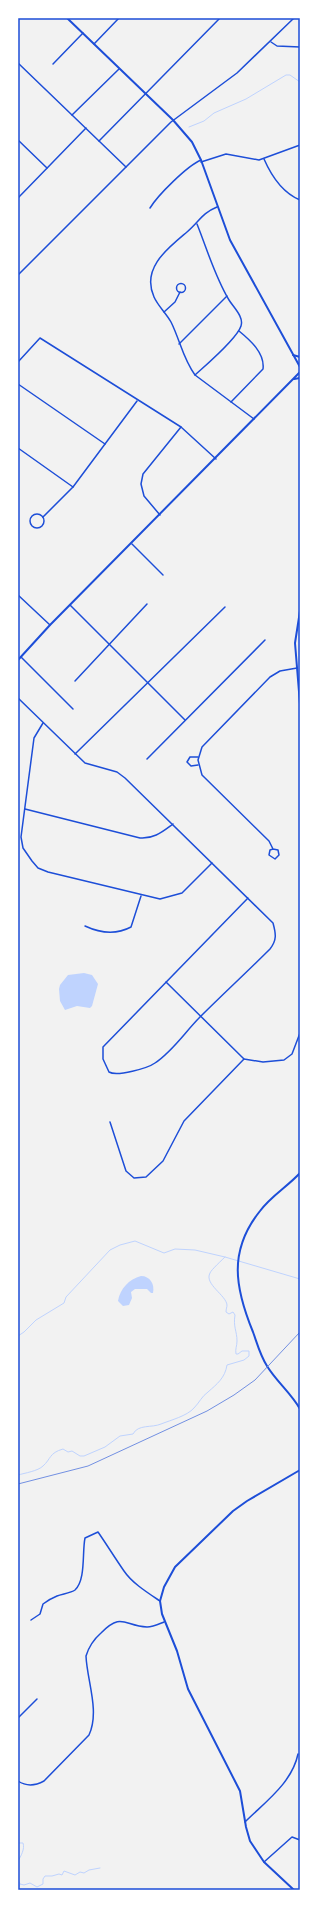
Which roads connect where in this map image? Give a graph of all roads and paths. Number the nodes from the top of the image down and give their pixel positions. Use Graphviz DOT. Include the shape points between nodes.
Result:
graph roads {
  1 [pos="67,18"];
  2 [pos="119,18"];
  3 [pos="220,18"];
  4 [pos="294,18"];
  5 [pos="83,34"];
  6 [pos="271,42"];
  7 [pos="94,44"];
  8 [pos="300,47"];
  9 [pos="18,63"];
  10 [pos="53,64"];
  11 [pos="119,69"];
  12 [pos="146,95"];
  13 [pos="72,115"];
  14 [pos="173,120"];
  15 [pos="86,128"];
  16 [pos="18,140"];
  17 [pos="99,141"];
  18 [pos="300,145"];
  19 [pos="264,159"];
  20 [pos="201,161"];
  21 [pos="127,167"];
  22 [pos="47,168"];
  23 [pos="18,198"];
  24 [pos="300,200"];
  25 [pos="217,207"];
  26 [pos="150,208"];
  27 [pos="197,224"];
  28 [pos="18,275"];
  29 [pos="180,292"];
  30 [pos="227,296"];
  31 [pos="164,312"];
  32 [pos="239,331"];
  33 [pos="179,344"];
  34 [pos="293,355"];
  35 [pos="300,357"];
  36 [pos="18,362"];
  37 [pos="300,367"];
  38 [pos="300,372"];
  39 [pos="195,375"];
  40 [pos="300,378"];
  41 [pos="293,379"];
  42 [pos="18,384"];
  43 [pos="137,401"];
  44 [pos="231,402"];
  45 [pos="254,419"];
  46 [pos="180,426"];
  47 [pos="106,444"];
  48 [pos="18,448"];
  49 [pos="216,459"];
  50 [pos="73,487"];
  51 [pos="160,515"];
  52 [pos="43,517"];
  53 [pos="132,544"];
  54 [pos="163,575"];
  55 [pos="18,595"];
  56 [pos="147,604"];
  57 [pos="70,605"];
  58 [pos="225,607"];
  59 [pos="300,611"];
  60 [pos="50,626"];
  61 [pos="265,640"];
  62 [pos="109,645"];
  63 [pos="21,658"];
  64 [pos="18,660"];
  65 [pos="297,668"];
  66 [pos="76,681"];
  67 [pos="148,684"];
  68 [pos="18,698"];
  69 [pos="300,704"];
  70 [pos="73,709"];
  71 [pos="186,720"];
  72 [pos="44,723"];
  73 [pos="75,754"];
  74 [pos="198,757"];
  75 [pos="147,759"];
  76 [pos="198,765"];
  77 [pos="25,809"];
  78 [pos="173,824"];
  79 [pos="273,849"];
  80 [pos="212,863"];
  81 [pos="141,896"];
  82 [pos="248,898"];
  83 [pos="85,926"];
  84 [pos="166,982"];
  85 [pos="200,1017"];
  86 [pos="300,1033"];
  87 [pos="244,1059"];
  88 [pos="110,1122"];
  89 [pos="300,1173"];
  90 [pos="300,1409"];
  91 [pos="300,1470"];
  92 [pos="160,1601"];
  93 [pos="32,1620"];
  94 [pos="164,1622"];
  95 [pos="37,1699"];
  96 [pos="18,1718"];
  97 [pos="298,1754"];
  98 [pos="18,1781"];
  99 [pos="245,1823"];
  100 [pos="300,1840"];
  101 [pos="264,1862"];
  102 [pos="294,1890"];
  1 -- 5 [label="street"];
  2 -- 7 [label="street"];
  3 -- 12 [label="street"];
  4 -- 6 [label="street"];
  5 -- 7 [label="street"];
  5 -- 10 [label="street"];
  6 -- 8 [label="street" via="277,46"];
  6 -- 14 [label="street" via="237,73"];
  7 -- 11 [label="street"];
  9 -- 13 [label="street"];
  11 -- 12 [label="street"];
  11 -- 13 [label="street"];
  12 -- 14 [label="street"];
  12 -- 17 [label="street"];
  13 -- 15 [label="street"];
  14 -- 20 [label="street" via="192,142"];
  14 -- 21 [label="street"];
  15 -- 17 [label="street"];
  15 -- 22 [label="street"];
  16 -- 22 [label="street"];
  17 -- 21 [label="street"];
  18 -- 19 [label="street"];
  19 -- 20 [label="street" via="253,160 226,154"];
  19 -- 24 [label="street" via="273,178"];
  20 -- 25 [label="street"];
  20 -- 26 [label="street" via="190,165"];
  21 -- 28 [label="street"];
  22 -- 23 [label="street"];
  25 -- 27 [label="street" via="202,215"];
  25 -- 34 [label="street" via="233,248"];
  27 -- 30 [label="street"];
  27 -- 31 [label="street" via="171,246 153,268 150,276 154,296"];
  29 -- 29 [label="street" via="185,289 182,283 176,286"];
  29 -- 31 [label="street" via="175,302"];
  30 -- 32 [label="street" via="241,318"];
  30 -- 33 [label="street"];
  31 -- 33 [label="street"];
  32 -- 39 [label="street"];
  32 -- 44 [label="street" via="256,348 263,369"];
  33 -- 39 [label="street" via="188,366"];
  34 -- 35 [label="street"];
  34 -- 37 [label="street"];
  36 -- 43 [label="street" via="40,338"];
  38 -- 41 [label="street"];
  39 -- 44 [label="street"];
  40 -- 41 [label="street"];
  41 -- 45 [label="street"];
  42 -- 47 [label="street"];
  43 -- 46 [label="street"];
  43 -- 47 [label="street"];
  44 -- 45 [label="street"];
  45 -- 49 [label="street"];
  46 -- 49 [label="street"];
  46 -- 51 [label="street" via="143,474 141,484 144,496"];
  47 -- 50 [label="street"];
  48 -- 50 [label="street"];
  49 -- 51 [label="street"];
  50 -- 52 [label="street"];
  51 -- 53 [label="street"];
  52 -- 52 [label="street" via="39,514 32,516 30,523 37,529 42,527 45,521"];
  53 -- 54 [label="street"];
  53 -- 57 [label="street"];
  55 -- 60 [label="street"];
  56 -- 62 [label="street"];
  57 -- 60 [label="street"];
  57 -- 62 [label="street"];
  58 -- 67 [label="street"];
  59 -- 65 [label="street" via="295,639"];
  60 -- 63 [label="street"];
  61 -- 71 [label="street"];
  62 -- 66 [label="street"];
  62 -- 67 [label="street"];
  63 -- 64 [label="street"];
  63 -- 70 [label="street"];
  65 -- 69 [label="street"];
  65 -- 74 [label="street" via="280,671 270,677 205,743"];
  67 -- 71 [label="street"];
  67 -- 73 [label="street"];
  68 -- 72 [label="street"];
  71 -- 75 [label="street"];
  72 -- 73 [label="street"];
  72 -- 77 [label="street" via="34,738"];
  73 -- 78 [label="street" via="85,763 117,772"];
  74 -- 76 [label="street"];
  74 -- 76 [label="street" via="190,757 187,762 191,766"];
  76 -- 79 [label="street" via="205,778 269,841"];
  77 -- 78 [label="street" via="140,838 150,839"];
  77 -- 81 [label="street" via="21,843 38,868"];
  78 -- 80 [label="street"];
  79 -- 79 [label="street" via="279,853 275,859 269,855"];
  80 -- 81 [label="street" via="182,893 160,899"];
  80 -- 82 [label="street"];
  81 -- 83 [label="street" via="131,927 108,933"];
  82 -- 84 [label="street"];
  82 -- 85 [label="street" via="274,923 276,943"];
  84 -- 85 [label="street"];
  84 -- 85 [label="street" via="103,1047 101,1052 105,1066 111,1074 137,1070 155,1063 169,1052"];
  85 -- 87 [label="street"];
  86 -- 87 [label="street" via="292,1054 284,1060 263,1062"];
  87 -- 88 [label="street" via="184,1121 163,1161 146,1177 134,1178 126,1171"];
  89 -- 90 [label="street" via="269,1201 251,1224 238,1258 238,1289 265,1363"];
  91 -- 92 [label="street" via="233,1511 209,1537 175,1567"];
  92 -- 93 [label="street" via="124,1572 98,1532 85,1538 80,1582 74,1590 54,1596 43,1604 40,1614"];
  92 -- 94 [label="street"];
  94 -- 98 [label="street" via="148,1627 122,1621 114,1622 95,1638 88,1647 86,1656 93,1716 93,1727 89,1735 44,1781 30,1786"];
  94 -- 99 [label="street" via="176,1648 191,1694 240,1791"];
  95 -- 96 [label="street"];
  97 -- 99 [label="street" via="292,1772 284,1783"];
  99 -- 101 [label="street" via="252,1846"];
  100 -- 101 [label="street" via="292,1837"];
  101 -- 102 [label="street"];
}
